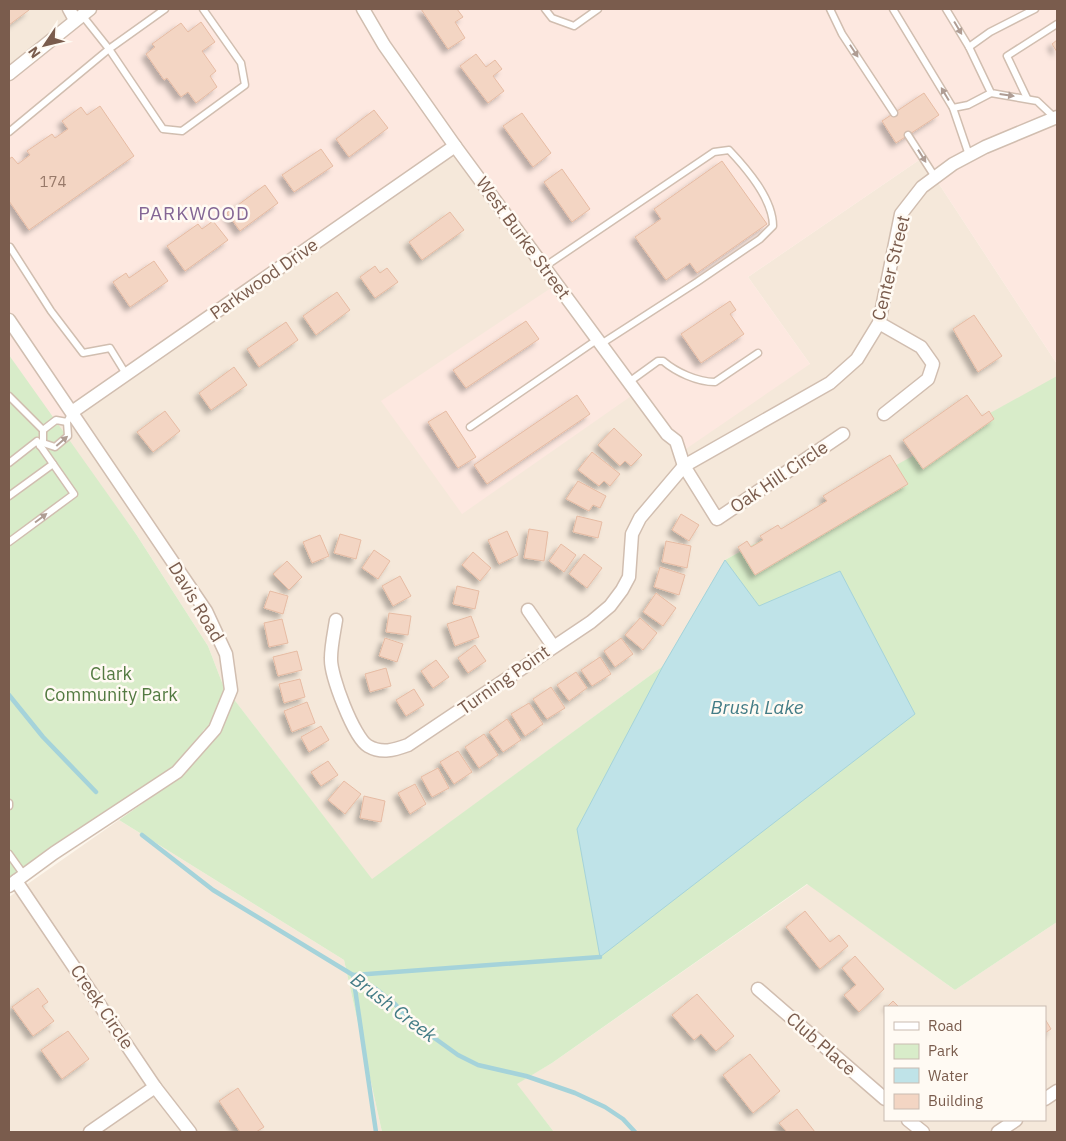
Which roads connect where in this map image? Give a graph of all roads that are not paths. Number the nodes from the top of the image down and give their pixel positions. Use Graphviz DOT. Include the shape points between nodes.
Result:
graph roads {
  1 [pos="165,9"];
  2 [pos="203,9"];
  3 [pos="363,9"];
  4 [pos="545,9"];
  5 [pos="598,9"];
  6 [pos="830,9"];
  7 [pos="893,9"];
  8 [pos="946,9"];
  9 [pos="1035,9"];
  10 [pos="79,13"];
  11 [pos="1057,24"];
  12 [pos="969,47"];
  13 [pos="110,49"];
  14 [pos="9,74"];
  15 [pos="991,93"];
  16 [pos="1026,98"];
  17 [pos="953,108"];
  18 [pos="894,113"];
  19 [pos="1056,118"];
  20 [pos="9,132"];
  21 [pos="908,135"];
  22 [pos="456,146"];
  23 [pos="969,155"];
  24 [pos="935,178"];
  25 [pos="9,247"];
  26 [pos="544,266"];
  27 [pos="9,320"];
  28 [pos="879,323"];
  29 [pos="599,341"];
  30 [pos="758,353"];
  31 [pos="126,374"];
  32 [pos="629,382"];
  33 [pos="9,396"];
  34 [pos="884,414"];
  35 [pos="69,417"];
  36 [pos="470,427"];
  37 [pos="43,430"];
  38 [pos="843,434"];
  39 [pos="40,443"];
  40 [pos="9,463"];
  41 [pos="53,464"];
  42 [pos="684,466"];
  43 [pos="9,496"];
  44 [pos="9,542"];
  45 [pos="528,610"];
  46 [pos="336,620"];
  47 [pos="553,646"];
  48 [pos="9,854"];
  49 [pos="13,882"];
  50 [pos="758,989"];
  51 [pos="156,1086"];
  52 [pos="1057,1091"];
  53 [pos="884,1098"];
  54 [pos="1046,1099"];
  55 [pos="909,1121"];
  56 [pos="1014,1121"];
  57 [pos="90,1132"];
  58 [pos="190,1132"];
  59 [pos="922,1132"];
  60 [pos="998,1132"];
  1 -- 13 [label="lane"];
  2 -- 13 [label="lane" via="241,63 246,86 182,131 163,129"];
  3 -- 22 [label="street, West Burke Street" via="384,45"];
  4 -- 5 [label="lane" via="552,18 574,26"];
  6 -- 18 [label="lane, one-way" via="842,34"];
  17 -- 7 [label="lane, one-way"];
  8 -- 12 [label="lane, one-way"];
  9 -- 12 [label="lane" via="990,32"];
  10 -- 13 [label="lane"];
  10 -- 14 [label="street"];
  11 -- 16 [label="lane" via="1007,56"];
  12 -- 15 [label="lane"];
  13 -- 20 [label="lane"];
  15 -- 16 [label="lane, one-way"];
  15 -- 17 [label="lane" via="968,105"];
  16 -- 19 [label="lane" via="1037,100"];
  17 -- 23 [label="lane"];
  19 -- 23 [label="street, Center Street"];
  21 -- 24 [label="lane, one-way"];
  22 -- 26 [label="street, West Burke Street"];
  22 -- 31 [label="street, Parkwood Drive"];
  23 -- 24 [label="street, Center Street"];
  24 -- 28 [label="street, Center Street" via="922,187 901,214"];
  25 -- 31 [label="lane" via="82,353 110,348"];
  26 -- 29 [label="street, West Burke Street"];
  26 -- 29 [label="lane" via="714,152 729,150 743,166 770,206 774,226 697,282"];
  27 -- 35 [label="street, Davis Road"];
  28 -- 34 [label="street" via="921,348 933,364 928,379"];
  28 -- 42 [label="street, Center Street" via="857,359 830,383"];
  29 -- 32 [label="street, West Burke Street"];
  29 -- 36 [label="lane"];
  30 -- 32 [label="lane" via="715,382 698,380 658,361"];
  31 -- 35 [label="street, Parkwood Drive"];
  32 -- 42 [label="street, West Burke Street" via="667,434 676,441"];
  33 -- 37 [label="lane"];
  35 -- 37 [label="lane" via="56,420"];
  39 -- 35 [label="lane, one-way" via="55,447 68,436"];
  35 -- 49 [label="street, Davis Road" via="206,611 226,654 231,690 216,729 177,772"];
  37 -- 39 [label="lane"];
  38 -- 42 [label="street, Oak Hill Circle" via="717,519"];
  39 -- 40 [label="lane"];
  39 -- 41 [label="lane"];
  41 -- 43 [label="lane"];
  44 -- 41 [label="lane, one-way" via="74,494"];
  42 -- 47 [label="street, Turning Point" via="640,518 632,534 629,577 622,590 610,606 591,622"];
  45 -- 47 [label="street"];
  46 -- 47 [label="street, Turning Point" via="330,660 338,693 366,746 387,752 408,745"];
  48 -- 49 [label="lane"];
  49 -- 51 [label="street, Creek Circle"];
  50 -- 53 [label="street, Club Place"];
  51 -- 57 [label="street"];
  51 -- 58 [label="street, Creek Circle"];
  52 -- 54 [label="street"];
  55 -- 59 [label="street"];
  56 -- 60 [label="street"];
}
